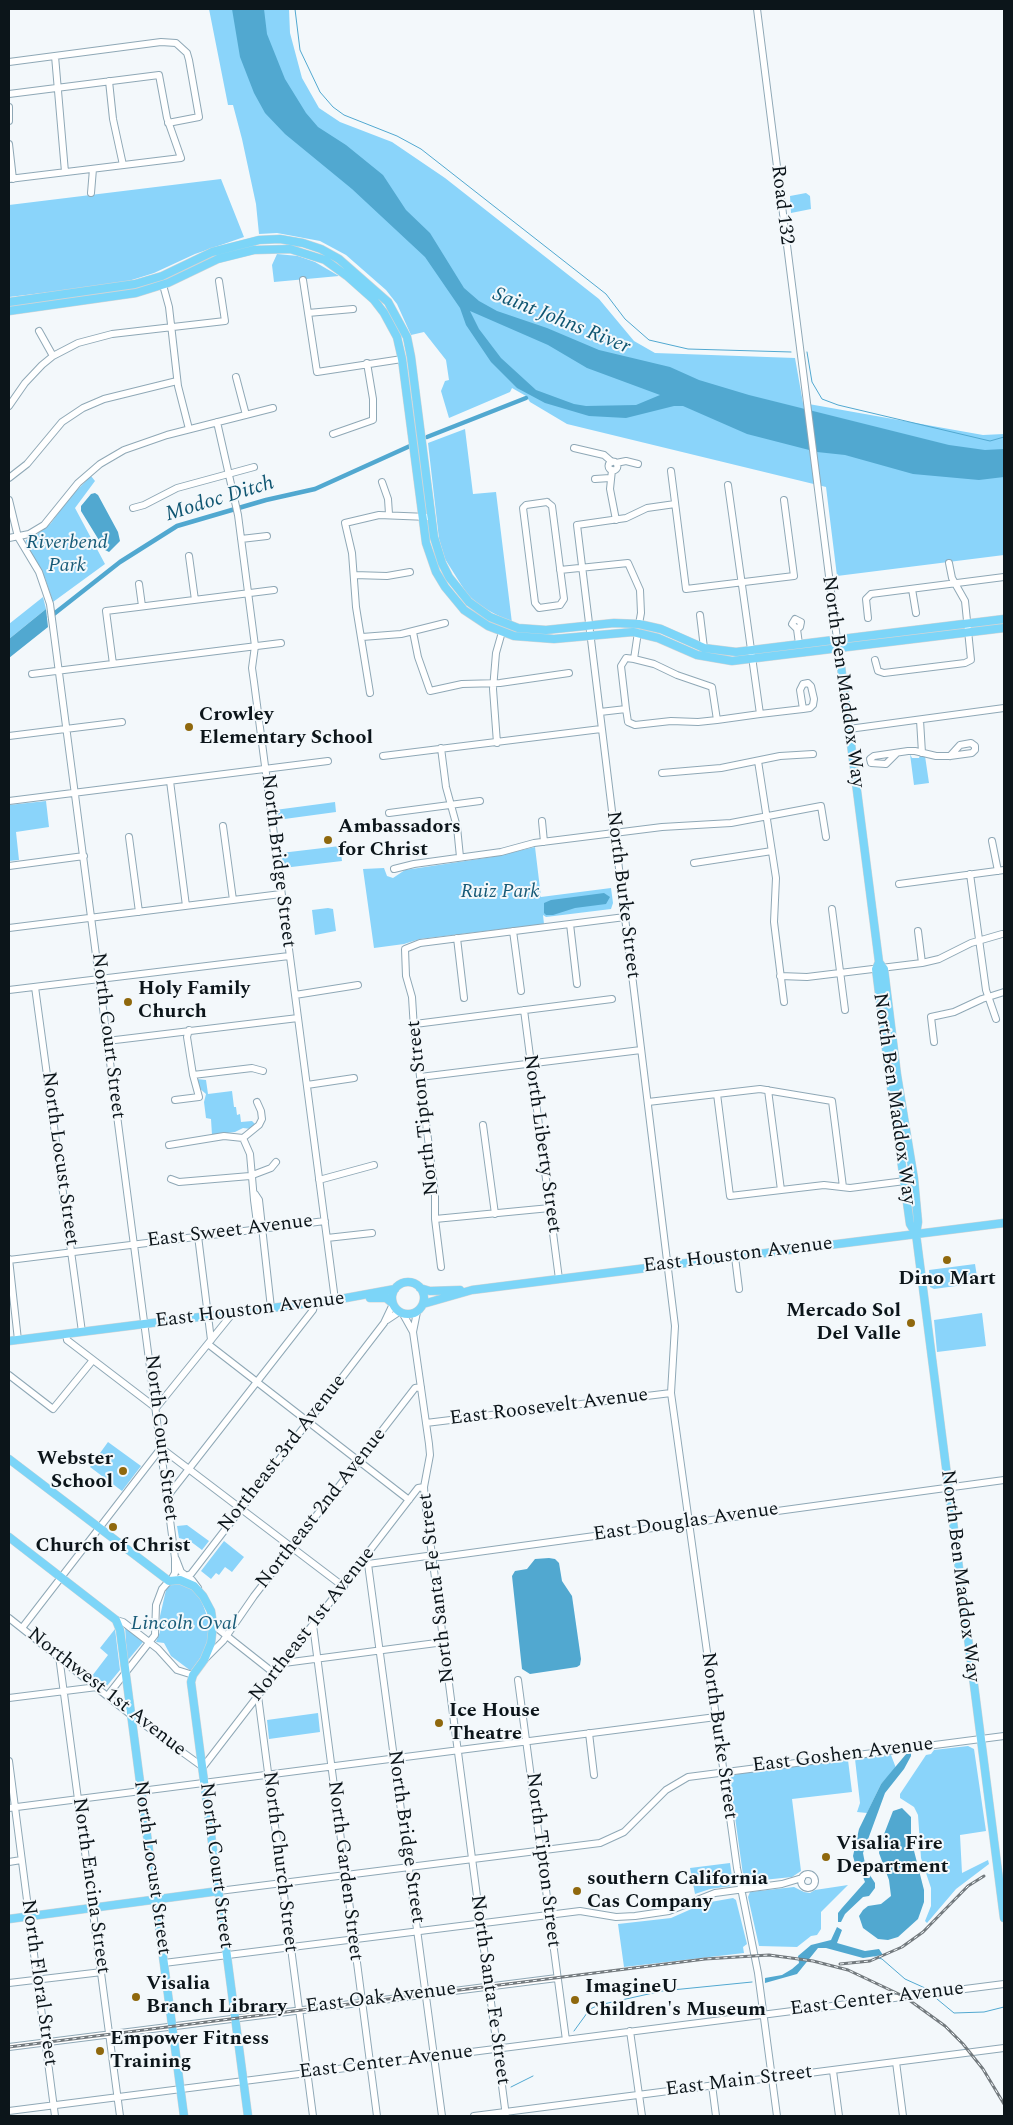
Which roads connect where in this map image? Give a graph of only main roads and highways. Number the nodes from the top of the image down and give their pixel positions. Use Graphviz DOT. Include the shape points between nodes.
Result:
graph roads {
  1 [pos="250,241"];
  2 [pos="252,250"];
  3 [pos="9,302"];
  4 [pos="9,311"];
  5 [pos="402,359"];
  6 [pos="417,399"];
  7 [pos="1004,618"];
  8 [pos="1004,628"];
  9 [pos="838,643"];
  10 [pos="880,967"];
  11 [pos="1004,1223"];
  12 [pos="916,1234"];
  13 [pos="420,1288"];
  14 [pos="395,1289"];
  15 [pos="472,1290"];
  16 [pos="355,1297"];
  17 [pos="392,1303"];
  18 [pos="423,1304"];
  19 [pos="9,1341"];
  20 [pos="10,1462"];
  21 [pos="9,1537"];
  22 [pos="219,1892"];
  23 [pos="156,1900"];
  24 [pos="1004,1918"];
  25 [pos="9,1919"];
  26 [pos="184,2116"];
  27 [pos="248,2116"];
  1 -- 2 [label="main road"];
  1 -- 3 [label="main road" via="212,252 162,276 135,284"];
  1 -- 6 [label="main road" via="294,241 330,253 378,291 395,313 410,347"];
  2 -- 4 [label="main road" via="123,296"];
  2 -- 5 [label="main road" via="290,249 325,260 347,276 384,313 397,337"];
  5 -- 6 [label="main road" via="407,362 411,388"];
  5 -- 9 [label="main road" via="430,558 444,587 464,610 488,626 514,636 541,639 638,632 666,640 690,653 732,661"];
  6 -- 9 [label="main road" via="436,545 449,577 469,602 504,623 533,630 639,624 661,629 704,648 726,652"];
  7 -- 9 [label="main road"];
  8 -- 9 [label="main road"];
  9 -- 10 [label="main road, North Ben Maddox Way"];
  10 -- 12 [label="main road, North Ben Maddox Way" via="914,1179"];
  10 -- 12 [label="main road, North Ben Maddox Way" via="910,1224"];
  11 -- 12 [label="main road, East Houston Avenue"];
  12 -- 15 [label="main road, East Houston Avenue"];
  12 -- 24 [label="main road, North Ben Maddox Way"];
  13 -- 14 [label="main road" via="409,1282"];
  13 -- 15 [label="main road, East Houston Avenue" via="430,1291"];
  13 -- 18 [label="main road"];
  14 -- 16 [label="main road, East Houston Avenue"];
  14 -- 17 [label="main road"];
  15 -- 18 [label="main road, East Houston Avenue"];
  16 -- 17 [label="main road, East Houston Avenue" via="386,1298"];
  16 -- 19 [label="main road, East Houston Avenue"];
  17 -- 18 [label="main road" via="401,1313 417,1312"];
  20 -- 22 [label="main road, North Court Street" via="172,1580 192,1585 210,1611 213,1625 211,1643 193,1675 192,1688"];
  21 -- 23 [label="main road, North Locust Street" via="116,1620 120,1630"];
  22 -- 23 [label="main road"];
  22 -- 27 [label="main road, North Court Street"];
  23 -- 25 [label="main road"];
  23 -- 26 [label="main road, North Locust Street"];
}
